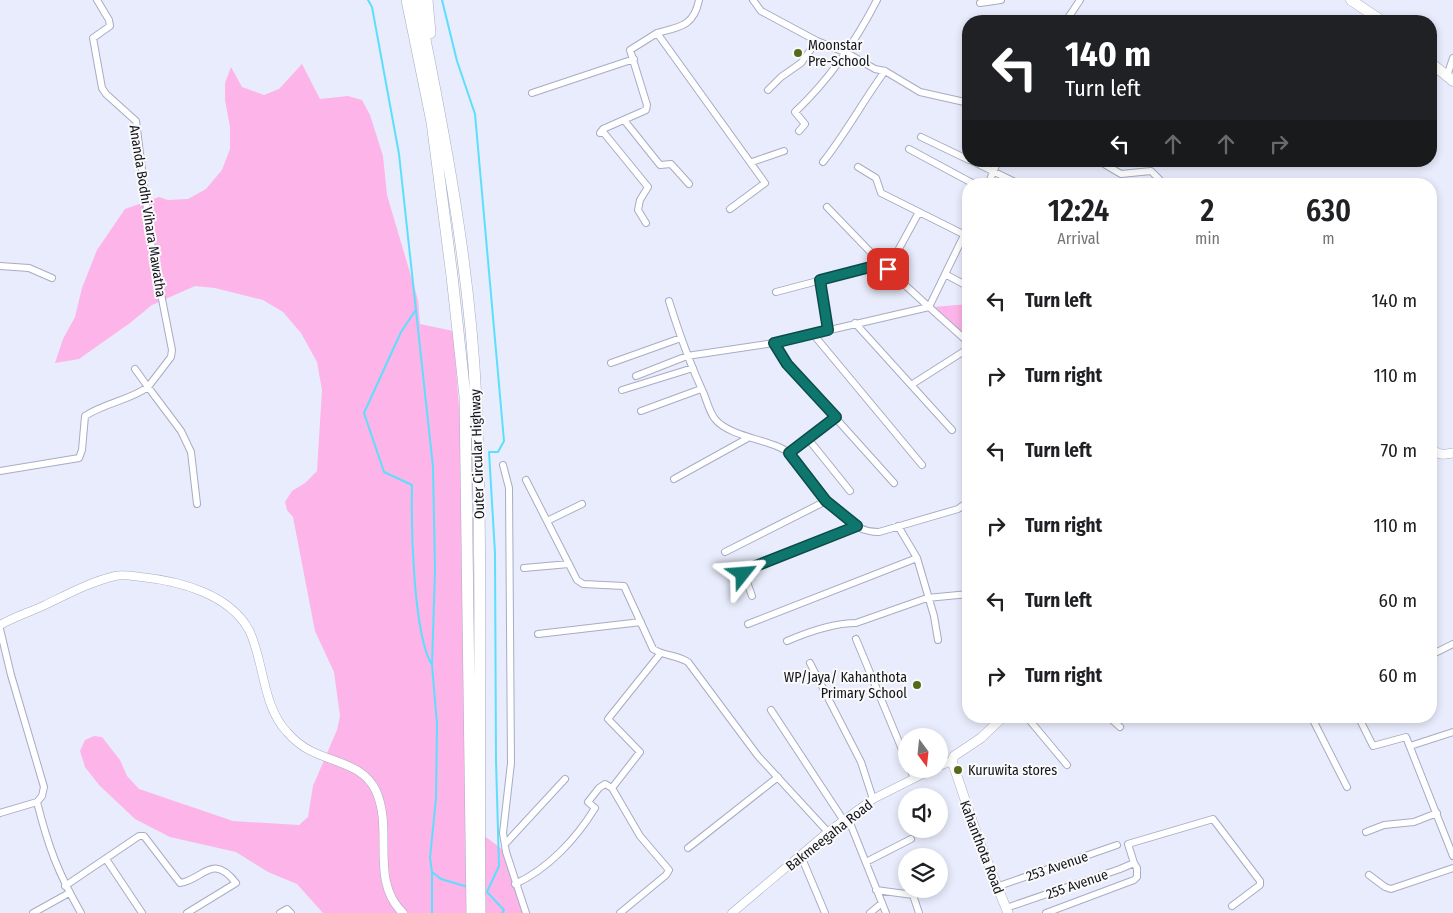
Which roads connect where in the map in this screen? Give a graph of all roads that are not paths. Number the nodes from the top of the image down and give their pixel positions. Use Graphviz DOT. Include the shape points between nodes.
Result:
graph roads {
  1 [pos="96,0"];
  2 [pos="401,0"];
  3 [pos="407,0"];
  4 [pos="417,0"];
  5 [pos="427,0"];
  6 [pos="700,0"];
  7 [pos="753,0"];
  8 [pos="877,0"];
  9 [pos="1001,0"];
  10 [pos="1080,0"];
  11 [pos="1351,0"];
  12 [pos="980,3"];
  13 [pos="1070,15"];
  14 [pos="1373,15"];
  15 [pos="415,33"];
  16 [pos="657,33"];
  17 [pos="817,41"];
  18 [pos="847,53"];
  19 [pos="1453,58"];
  20 [pos="634,59"];
  21 [pos="1437,68"];
  22 [pos="885,71"];
  23 [pos="1450,79"];
  24 [pos="768,90"];
  25 [pos="532,93"];
  26 [pos="436,96"];
  27 [pos="962,101"];
  28 [pos="624,120"];
  29 [pos="799,131"];
  30 [pos="921,136"];
  31 [pos="908,149"];
  32 [pos="784,151"];
  33 [pos="962,156"];
  34 [pos="752,162"];
  35 [pos="823,162"];
  36 [pos="858,166"];
  37 [pos="984,167"];
  38 [pos="996,167"];
  39 [pos="1109,167"];
  40 [pos="994,172"];
  41 [pos="963,178"];
  42 [pos="991,178"];
  43 [pos="1006,178"];
  44 [pos="1155,178"];
  45 [pos="689,184"];
  46 [pos="827,207"];
  47 [pos="730,209"];
  48 [pos="919,212"];
  49 [pos="646,223"];
  50 [pos="962,234"];
  51 [pos="962,244"];
  52 [pos="882,264"];
  53 [pos="0,266"];
  54 [pos="888,269"];
  55 [pos="946,274"];
  56 [pos="52,278"];
  57 [pos="820,280"];
  58 [pos="962,283"];
  59 [pos="776,292"];
  60 [pos="669,301"];
  61 [pos="929,308"];
  62 [pos="855,323"];
  63 [pos="828,330"];
  64 [pos="813,334"];
  65 [pos="962,337"];
  66 [pos="681,338"];
  67 [pos="774,343"];
  68 [pos="962,352"];
  69 [pos="687,356"];
  70 [pos="611,363"];
  71 [pos="135,368"];
  72 [pos="693,368"];
  73 [pos="636,376"];
  74 [pos="911,385"];
  75 [pos="148,387"];
  76 [pos="701,389"];
  77 [pos="622,390"];
  78 [pos="641,411"];
  79 [pos="836,417"];
  80 [pos="952,430"];
  81 [pos="748,438"];
  82 [pos="809,440"];
  83 [pos="789,453"];
  84 [pos="1453,453"];
  85 [pos="1437,454"];
  86 [pos="503,465"];
  87 [pos="922,465"];
  88 [pos="0,471"];
  89 [pos="674,479"];
  90 [pos="526,480"];
  91 [pos="894,483"];
  92 [pos="850,491"];
  93 [pos="826,501"];
  94 [pos="197,504"];
  95 [pos="582,504"];
  96 [pos="962,506"];
  97 [pos="547,521"];
  98 [pos="857,526"];
  99 [pos="898,526"];
  100 [pos="725,552"];
  101 [pos="917,558"];
  102 [pos="569,564"];
  103 [pos="524,568"];
  104 [pos="962,595"];
  105 [pos="752,596"];
  106 [pos="928,598"];
  107 [pos="641,622"];
  108 [pos="748,624"];
  109 [pos="0,625"];
  110 [pos="0,629"];
  111 [pos="538,634"];
  112 [pos="856,639"];
  113 [pos="938,640"];
  114 [pos="787,641"];
  115 [pos="1450,645"];
  116 [pos="1437,652"];
  117 [pos="660,654"];
  118 [pos="810,664"];
  119 [pos="771,710"];
  120 [pos="997,723"];
  121 [pos="1032,723"];
  122 [pos="1116,723"];
  123 [pos="1315,723"];
  124 [pos="1362,723"];
  125 [pos="1120,727"];
  126 [pos="1453,732"];
  127 [pos="898,740"];
  128 [pos="1410,746"];
  129 [pos="952,761"];
  130 [pos="948,763"];
  131 [pos="1067,765"];
  132 [pos="778,777"];
  133 [pos="914,778"];
  134 [pos="565,779"];
  135 [pos="1347,787"];
  136 [pos="612,788"];
  137 [pos="873,799"];
  138 [pos="37,802"];
  139 [pos="0,813"];
  140 [pos="1437,813"];
  141 [pos="846,819"];
  142 [pos="828,832"];
  143 [pos="1366,832"];
  144 [pos="912,839"];
  145 [pos="505,844"];
  146 [pos="1117,845"];
  147 [pos="688,848"];
  148 [pos="801,856"];
  149 [pos="1453,856"];
  150 [pos="106,859"];
  151 [pos="475,860"];
  152 [pos="866,862"];
  153 [pos="1134,863"];
  154 [pos="1453,868"];
  155 [pos="1369,875"];
  156 [pos="515,884"];
  157 [pos="65,886"];
  158 [pos="996,888"];
  159 [pos="876,890"];
  160 [pos="69,893"];
  161 [pos="882,903"];
  162 [pos="1232,906"];
  163 [pos="1007,911"];
  164 [pos="33,913"];
  165 [pos="81,913"];
  166 [pos="142,913"];
  167 [pos="187,913"];
  168 [pos="280,913"];
  169 [pos="291,913"];
  170 [pos="403,913"];
  171 [pos="472,913"];
  172 [pos="480,913"];
  173 [pos="526,913"];
  174 [pos="620,913"];
  175 [pos="732,913"];
  176 [pos="825,913"];
  177 [pos="870,913"];
  178 [pos="886,913"];
  179 [pos="918,913"];
  180 [pos="1046,913"];
  1 -- 75 [label="street, Ananda Bodhi Vihara Mawatha" via="110,20 110,26 93,38 102,88 136,121 152,243 172,350 171,357"];
  2 -- 15 [label="highway"];
  3 -- 15 [label="highway, Outer Circular Highway"];
  4 -- 26 [label="highway, Outer Circular Highway"];
  5 -- 26 [label="highway"];
  6 -- 16 [label="street" via="689,23"];
  7 -- 17 [label="street" via="761,11"];
  8 -- 18 [label="street"];
  9 -- 12 [label="street"];
  10 -- 13 [label="street"];
  11 -- 14 [label="main road"];
  15 -- 151 [label="highway, Outer Circular Highway" via="432,122 464,396"];
  16 -- 20 [label="street" via="630,50"];
  16 -- 34 [label="street"];
  17 -- 18 [label="street"];
  17 -- 24 [label="street" via="801,62"];
  18 -- 22 [label="street"];
  18 -- 29 [label="street" via="821,88 795,112 805,124"];
  19 -- 23 [label="street"];
  20 -- 25 [label="street"];
  20 -- 28 [label="street" via="647,105 646,110"];
  21 -- 23 [label="main road"];
  22 -- 27 [label="street" via="920,92"];
  22 -- 35 [label="street"];
  26 -- 151 [label="highway, Outer Circular Highway" via="464,271 476,399 481,596"];
  28 -- 45 [label="street" via="660,165 671,164"];
  28 -- 49 [label="street" via="600,133 604,133 648,187 638,210"];
  30 -- 33 [label="street"];
  31 -- 41 [label="street"];
  32 -- 34 [label="street"];
  34 -- 47 [label="street" via="765,183"];
  36 -- 48 [label="street" via="876,178 882,193"];
  37 -- 40 [label="street"];
  38 -- 40 [label="street"];
  39 -- 44 [label="street" via="1121,174 1151,171"];
  40 -- 42 [label="street"];
  40 -- 43 [label="street"];
  46 -- 52 [label="street"];
  48 -- 50 [label="street"];
  48 -- 54 [label="street"];
  51 -- 55 [label="street"];
  52 -- 54 [label="street"];
  52 -- 57 [label="street"];
  53 -- 56 [label="street" via="28,268"];
  54 -- 61 [label="street"];
  55 -- 58 [label="street"];
  55 -- 61 [label="street"];
  57 -- 59 [label="street"];
  57 -- 63 [label="street"];
  60 -- 66 [label="street"];
  61 -- 62 [label="street"];
  61 -- 65 [label="street"];
  62 -- 63 [label="street"];
  62 -- 74 [label="street"];
  63 -- 64 [label="street"];
  64 -- 67 [label="street"];
  64 -- 87 [label="street"];
  66 -- 69 [label="street"];
  66 -- 70 [label="street"];
  67 -- 69 [label="street"];
  67 -- 79 [label="street" via="787,364"];
  68 -- 74 [label="street"];
  69 -- 72 [label="street"];
  69 -- 73 [label="street"];
  71 -- 75 [label="street"];
  72 -- 76 [label="street"];
  72 -- 77 [label="street"];
  74 -- 80 [label="street"];
  75 -- 88 [label="street" via="85,416 79,458"];
  75 -- 94 [label="street" via="181,431 191,452"];
  76 -- 78 [label="street"];
  76 -- 81 [label="street" via="715,419"];
  79 -- 82 [label="street"];
  79 -- 91 [label="street"];
  81 -- 83 [label="street"];
  81 -- 89 [label="street"];
  82 -- 83 [label="street"];
  82 -- 92 [label="street"];
  83 -- 93 [label="street"];
  84 -- 85 [label="main road"];
  86 -- 145 [label="street" via="509,488 510,763 503,832"];
  90 -- 97 [label="street"];
  93 -- 98 [label="street"];
  93 -- 100 [label="street"];
  95 -- 97 [label="street"];
  96 -- 99 [label="street"];
  97 -- 102 [label="street"];
  98 -- 99 [label="street" via="868,532"];
  98 -- 105 [label="street" via="743,571"];
  99 -- 101 [label="street"];
  101 -- 106 [label="street"];
  101 -- 108 [label="street"];
  102 -- 103 [label="street"];
  102 -- 107 [label="street" via="577,580 583,584 624,586"];
  104 -- 106 [label="street"];
  106 -- 113 [label="street"];
  106 -- 114 [label="street" via="856,623 809,632"];
  107 -- 111 [label="street"];
  107 -- 117 [label="street" via="653,649"];
  109 -- 170 [label="street" via="117,575 168,580 227,605 249,631 265,690 286,732 309,751 356,769 372,783 382,804 384,881 388,894"];
  110 -- 138 [label="street" via="44,787"];
  112 -- 127 [label="street"];
  115 -- 116 [label="street"];
  117 -- 132 [label="street" via="688,662 758,756"];
  117 -- 136 [label="street" via="608,719 640,752"];
  118 -- 137 [label="street" via="861,762"];
  119 -- 141 [label="street"];
  120 -- 129 [label="main road" via="954,756"];
  121 -- 131 [label="street"];
  122 -- 125 [label="street"];
  123 -- 135 [label="street"];
  124 -- 128 [label="street" via="1373,746 1406,737"];
  126 -- 128 [label="street"];
  128 -- 140 [label="street"];
  129 -- 130 [label="street"];
  129 -- 158 [label="main road, Kahanthota Road"];
  132 -- 142 [label="street"];
  132 -- 147 [label="street"];
  133 -- 137 [label="street, Bakmeegaha Road"];
  134 -- 145 [label="street"];
  136 -- 156 [label="street" via="605,784 598,788 588,802 595,808 554,859"];
  136 -- 174 [label="street" via="640,836 670,870"];
  137 -- 141 [label="street, Bakmeegaha Road"];
  138 -- 139 [label="street"];
  138 -- 157 [label="street" via="46,839"];
  140 -- 143 [label="street" via="1414,822 1384,825"];
  140 -- 149 [label="street"];
  141 -- 142 [label="street, Bakmeegaha Road"];
  141 -- 152 [label="street"];
  142 -- 148 [label="street, Bakmeegaha Road"];
  144 -- 152 [label="street"];
  145 -- 156 [label="street"];
  146 -- 158 [label="street, 253 Avenue"];
  148 -- 175 [label="street, Bakmeegaha Road"];
  148 -- 176 [label="street"];
  150 -- 157 [label="street"];
  150 -- 166 [label="street"];
  150 -- 167 [label="street" via="139,836 144,836 180,883 207,869 214,868 230,875 236,884"];
  151 -- 171 [label="highway, Outer Circular Highway"];
  151 -- 172 [label="highway, Outer Circular Highway"];
  152 -- 159 [label="street"];
  153 -- 162 [label="street" via="1128,844 1213,819 1260,881 1260,885"];
  153 -- 163 [label="street, 255 Avenue"];
  153 -- 180 [label="street" via="1137,868 1134,880"];
  154 -- 155 [label="street" via="1391,889"];
  156 -- 173 [label="street"];
  157 -- 160 [label="street"];
  158 -- 163 [label="main road, Kahanthota Road"];
  159 -- 161 [label="street"];
  159 -- 179 [label="street" via="912,895"];
  160 -- 164 [label="street"];
  160 -- 165 [label="street"];
  161 -- 177 [label="street"];
  161 -- 178 [label="street"];
  168 -- 169 [label="street" via="287,909"];
}
